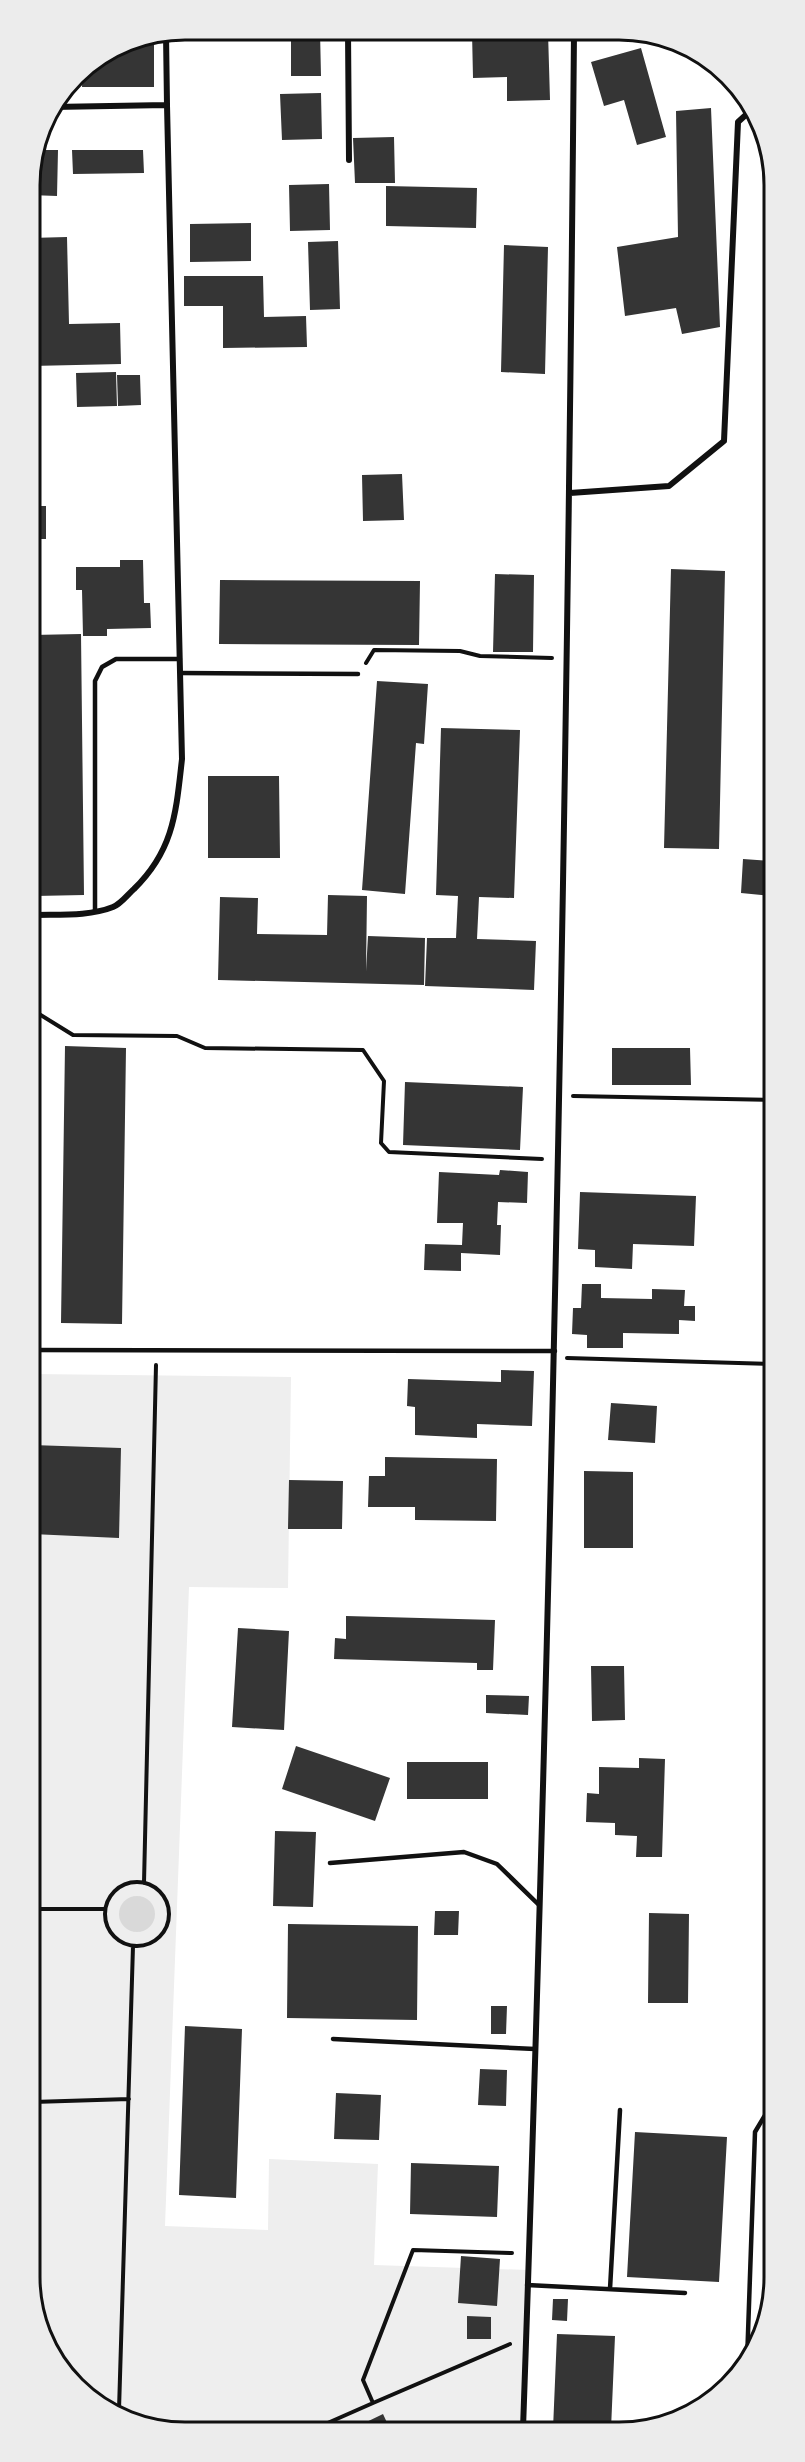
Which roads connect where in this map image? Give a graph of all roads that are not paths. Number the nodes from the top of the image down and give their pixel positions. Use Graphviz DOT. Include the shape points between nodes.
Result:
graph roads {
  1 [pos="574,40"];
  2 [pos="348,41"];
  3 [pos="166,42"];
  4 [pos="167,105"];
  5 [pos="64,107"];
  6 [pos="746,115"];
  7 [pos="349,160"];
  8 [pos="570,493"];
  9 [pos="180,659"];
  10 [pos="180,673"];
  11 [pos="358,674"];
  12 [pos="95,910"];
  13 [pos="41,914"];
  14 [pos="40,1350"];
  15 [pos="554,1354"];
  16 [pos="330,1863"];
  17 [pos="539,1905"];
  18 [pos="333,2039"];
  19 [pos="535,2049"];
  20 [pos="620,2110"];
  21 [pos="764,2117"];
  22 [pos="527,2285"];
  23 [pos="610,2289"];
  24 [pos="685,2293"];
  25 [pos="748,2343"];
  26 [pos="523,2422"];
  1 -- 8 [label="street"];
  2 -- 7 [label="street"];
  3 -- 4 [label="street"];
  4 -- 5 [label="street"];
  4 -- 9 [label="street"];
  6 -- 8 [label="street" via="738,122 724,441 669,486"];
  8 -- 15 [label="street"];
  9 -- 10 [label="street"];
  9 -- 12 [label="lane" via="116,659 102,667 95,681"];
  10 -- 11 [label="lane"];
  10 -- 12 [label="street" via="182,759 167,845 138,885 115,907"];
  12 -- 13 [label="street"];
  14 -- 15 [label="lane"];
  15 -- 17 [label="street"];
  16 -- 17 [label="lane" via="464,1852 496,1864"];
  17 -- 19 [label="street"];
  18 -- 19 [label="lane"];
  19 -- 22 [label="street"];
  20 -- 23 [label="lane"];
  21 -- 25 [label="lane" via="755,2132"];
  22 -- 23 [label="lane"];
  22 -- 26 [label="street"];
  23 -- 24 [label="lane"];
}
